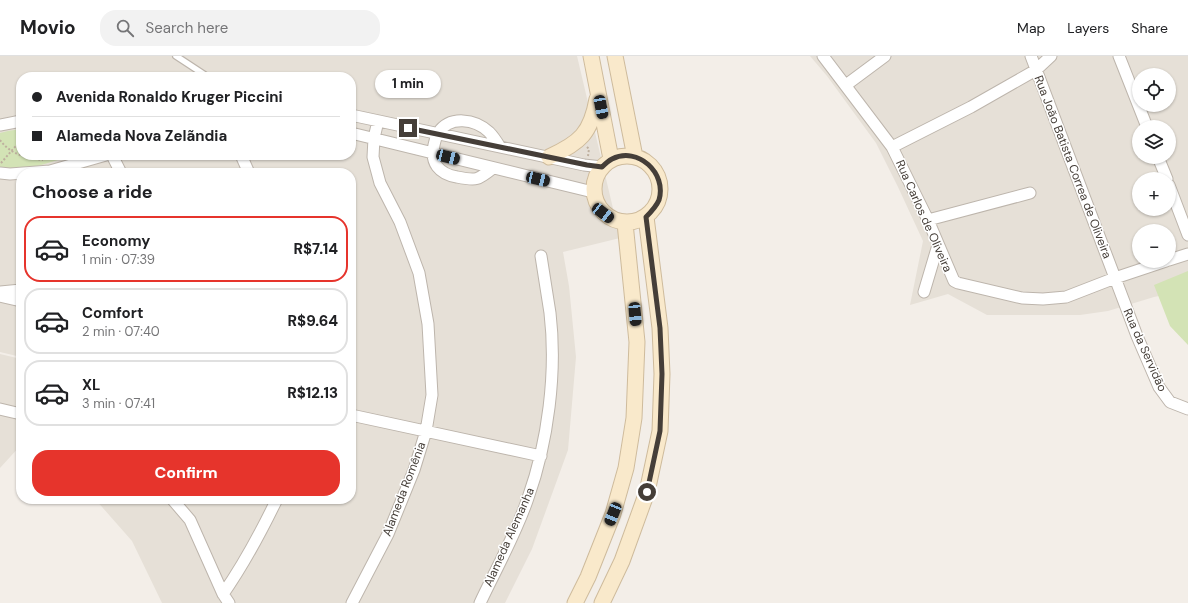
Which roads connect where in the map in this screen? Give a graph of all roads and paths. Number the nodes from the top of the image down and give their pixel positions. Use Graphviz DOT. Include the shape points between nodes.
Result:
graph roads {
  1 [pos="176,56"];
  2 [pos="591,56"];
  3 [pos="615,56"];
  4 [pos="823,56"];
  5 [pos="885,56"];
  6 [pos="1031,56"];
  7 [pos="1051,56"];
  8 [pos="1119,56"];
  9 [pos="1036,70"];
  10 [pos="200,72"];
  11 [pos="846,85"];
  12 [pos="598,94"];
  13 [pos="356,116"];
  14 [pos="1144,120"];
  15 [pos="378,121"];
  16 [pos="16,122"];
  17 [pos="0,125"];
  18 [pos="356,134"];
  19 [pos="437,134"];
  20 [pos="374,138"];
  21 [pos="581,138"];
  22 [pos="0,140"];
  23 [pos="16,146"];
  24 [pos="500,147"];
  25 [pos="892,147"];
  26 [pos="12,150"];
  27 [pos="16,153"];
  28 [pos="433,153"];
  29 [pos="549,157"];
  30 [pos="635,157"];
  31 [pos="88,160"];
  32 [pos="0,164"];
  33 [pos="600,164"];
  34 [pos="60,168"];
  35 [pos="494,168"];
  36 [pos="0,172"];
  37 [pos="16,174"];
  38 [pos="593,192"];
  39 [pos="1030,193"];
  40 [pos="1176,203"];
  41 [pos="646,217"];
  42 [pos="928,220"];
  43 [pos="625,223"];
  44 [pos="1188,235"];
  45 [pos="938,245"];
  46 [pos="1188,254"];
  47 [pos="541,256"];
  48 [pos="1176,258"];
  49 [pos="1145,268"];
  50 [pos="1115,278"];
  51 [pos="16,290"];
  52 [pos="0,292"];
  53 [pos="924,292"];
  54 [pos="0,296"];
  55 [pos="16,300"];
  56 [pos="0,409"];
  57 [pos="1188,409"];
  58 [pos="16,413"];
  59 [pos="356,416"];
  60 [pos="426,431"];
  61 [pos="541,456"];
  62 [pos="176,504"];
  63 [pos="275,504"];
  64 [pos="226,598"];
  65 [pos="352,603"];
  66 [pos="480,603"];
  67 [pos="575,603"];
  68 [pos="602,603"];
  1 -- 10 [label="lane"];
  2 -- 12 [label="main road"];
  3 -- 30 [label="main road"];
  4 -- 11 [label="street, Rua Carlos de Oliveira"];
  5 -- 11 [label="street"];
  6 -- 9 [label="street, Rua João Batista Correa de Oliveira"];
  7 -- 9 [label="street"];
  8 -- 14 [label="street"];
  9 -- 25 [label="street" via="972,107"];
  9 -- 50 [label="street, Rua João Batista Correa de Oliveira"];
  11 -- 25 [label="street, Rua Carlos de Oliveira"];
  12 -- 21 [label="main road" via="592,120"];
  12 -- 33 [label="main road"];
  13 -- 15 [label="street"];
  15 -- 19 [label="street"];
  15 -- 20 [label="street, Alameda Romênia"];
  16 -- 17 [label="street"];
  18 -- 20 [label="street"];
  19 -- 24 [label="street"];
  19 -- 24 [label="street" via="447,124 459,120 469,121 490,133"];
  19 -- 28 [label="street"];
  20 -- 28 [label="street"];
  20 -- 60 [label="street, Alameda Romênia" via="373,157 380,183 400,222 419,273 428,324 432,395"];
  21 -- 29 [label="main road"];
  21 -- 33 [label="path"];
  22 -- 26 [label="path"];
  23 -- 26 [label="path"];
  24 -- 29 [label="street"];
  25 -- 42 [label="street, Rua Carlos de Oliveira"];
  26 -- 27 [label="path"];
  26 -- 32 [label="path"];
  28 -- 35 [label="street"];
  28 -- 35 [label="street" via="434,161 440,170 450,176 472,180 480,178"];
  29 -- 33 [label="street"];
  30 -- 33 [label="main road" via="619,156"];
  30 -- 41 [label="main road" via="653,168 658,178 659,200 654,210"];
  31 -- 34 [label="street"];
  33 -- 38 [label="main road"];
  35 -- 38 [label="street"];
  36 -- 37 [label="street"];
  38 -- 43 [label="main road" via="603,213 617,222"];
  39 -- 42 [label="street"];
  40 -- 44 [label="street"];
  41 -- 43 [label="main road" via="636,222"];
  41 -- 68 [label="main road" via="660,328 660,431 647,492 622,561"];
  42 -- 45 [label="street, Rua Carlos de Oliveira"];
  43 -- 67 [label="main road" via="637,342 634,418 626,468 613,514"];
  45 -- 50 [label="street, Rua Carlos de Oliveira" via="954,281 958,284 1022,298 1066,297"];
  45 -- 53 [label="street"];
  46 -- 48 [label="street"];
  47 -- 61 [label="street, Alameda Alemanha" via="550,314 552,364"];
  49 -- 50 [label="street"];
  50 -- 57 [label="street, Rua da Servidão" via="1159,387 1170,402"];
  51 -- 52 [label="street"];
  54 -- 55 [label="street"];
  56 -- 58 [label="street"];
  59 -- 60 [label="street"];
  60 -- 61 [label="street"];
  60 -- 65 [label="street, Alameda Romênia" via="414,470 388,534"];
  61 -- 66 [label="street, Alameda Alemanha" via="528,499"];
  62 -- 64 [label="street" via="190,520"];
  63 -- 64 [label="street"];
}
